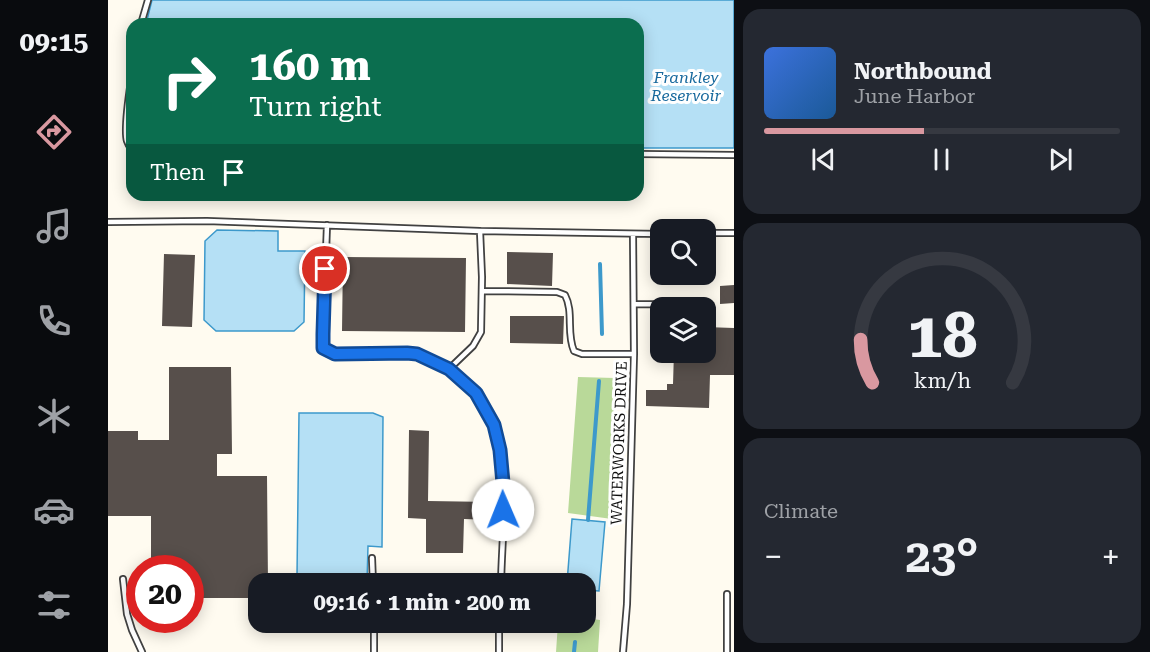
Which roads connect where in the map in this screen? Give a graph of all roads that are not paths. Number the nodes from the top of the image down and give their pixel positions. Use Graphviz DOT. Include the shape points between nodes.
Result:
graph roads {
  1 [pos="148,0"];
  2 [pos="143,18"];
  3 [pos="644,154"];
  4 [pos="734,155"];
  5 [pos="108,222"];
  6 [pos="327,225"];
  7 [pos="480,231"];
  8 [pos="716,233"];
  9 [pos="734,233"];
  10 [pos="633,234"];
  11 [pos="650,234"];
  12 [pos="482,291"];
  13 [pos="633,304"];
  14 [pos="650,304"];
  15 [pos="634,354"];
  16 [pos="449,369"];
  17 [pos="372,558"];
  18 [pos="373,573"];
  19 [pos="501,573"];
  20 [pos="123,579"];
  21 [pos="727,594"];
  22 [pos="374,633"];
  23 [pos="500,633"];
  24 [pos="142,652"];
  25 [pos="374,652"];
  26 [pos="499,652"];
  27 [pos="623,652"];
  28 [pos="726,652"];
  1 -- 2 [label="lane"];
  3 -- 4 [label="lane"];
  5 -- 6 [label="lane"];
  6 -- 7 [label="lane"];
  6 -- 16 [label="lane" via="323,348 335,354 417,354"];
  7 -- 10 [label="lane"];
  7 -- 12 [label="lane"];
  8 -- 9 [label="lane"];
  10 -- 11 [label="lane"];
  10 -- 13 [label="lane, WATERWORKS DRIVE"];
  12 -- 15 [label="lane" via="565,295 574,351"];
  12 -- 16 [label="lane" via="481,332 473,346"];
  13 -- 14 [label="lane"];
  13 -- 15 [label="lane, WATERWORKS DRIVE"];
  15 -- 27 [label="lane, WATERWORKS DRIVE"];
  16 -- 19 [label="lane" via="476,393 494,425 504,494"];
  17 -- 18 [label="lane"];
  20 -- 24 [label="lane" via="127,614"];
  21 -- 28 [label="lane"];
  22 -- 25 [label="lane"];
  23 -- 26 [label="lane"];
}
